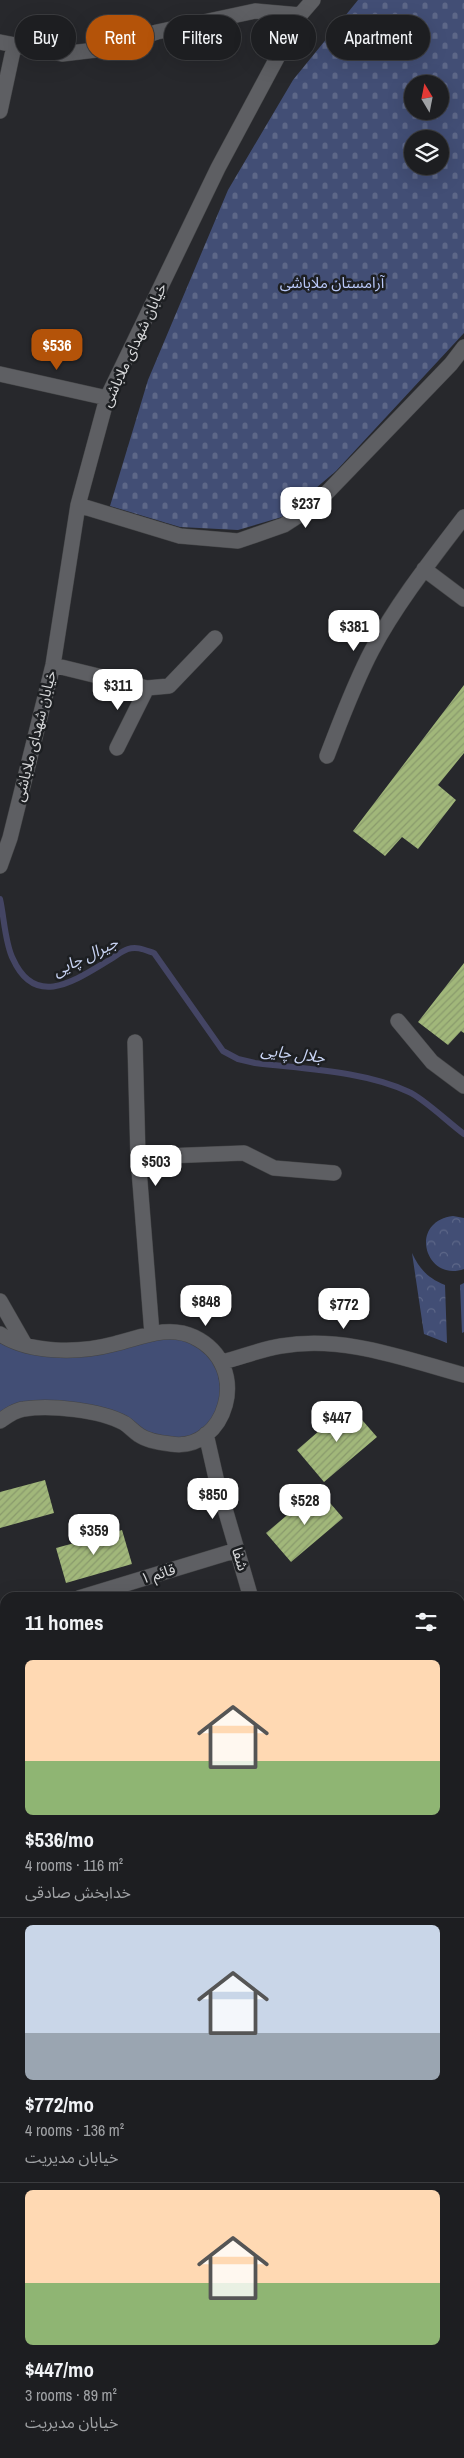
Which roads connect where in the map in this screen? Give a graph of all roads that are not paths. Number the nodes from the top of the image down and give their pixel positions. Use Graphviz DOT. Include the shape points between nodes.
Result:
graph roads {
  1 [pos="313,0"];
  2 [pos="254,5"];
  3 [pos="300,15"];
  4 [pos="7,44"];
  5 [pos="276,60"];
  6 [pos="0,111"];
  7 [pos="464,347"];
  8 [pos="0,374"];
  9 [pos="107,398"];
  10 [pos="78,505"];
  11 [pos="464,517"];
  12 [pos="424,569"];
  13 [pos="464,599"];
  14 [pos="215,638"];
  15 [pos="53,665"];
  16 [pos="147,688"];
  17 [pos="117,748"];
  18 [pos="327,756"];
  19 [pos="0,866"];
  20 [pos="398,1021"];
  21 [pos="136,1042"];
  22 [pos="464,1086"];
  23 [pos="138,1157"];
  24 [pos="334,1173"];
  25 [pos="0,1301"];
  26 [pos="0,1334"];
  27 [pos="152,1334"];
  28 [pos="24,1343"];
  29 [pos="223,1362"];
  30 [pos="464,1375"];
  31 [pos="0,1421"];
  32 [pos="206,1434"];
  33 [pos="237,1550"];
  34 [pos="99,1592"];
  35 [pos="249,1592"];
  1 -- 3 [label="street, خیابان شهدای ملاباشی"];
  2 -- 3 [label="street"];
  2 -- 4 [label="street" via="104,49 62,54"];
  4 -- 6 [label="street"];
  5 -- 9 [label="street, خیابان شهدای ملاباشی" via="218,168"];
  7 -- 10 [label="street" via="315,505 284,525 238,541 180,536"];
  8 -- 9 [label="street"];
  9 -- 10 [label="street, خیابان شهدای ملاباشی"];
  10 -- 15 [label="street, خیابان شهدای ملاباشی"];
  11 -- 12 [label="street"];
  12 -- 13 [label="street"];
  12 -- 18 [label="street" via="372,648"];
  14 -- 16 [label="street" via="169,686"];
  15 -- 16 [label="street"];
  15 -- 19 [label="street, خیابان شهدای ملاباشی" via="10,838"];
  16 -- 17 [label="street"];
  20 -- 22 [label="street" via="432,1062"];
  21 -- 23 [label="street"];
  23 -- 24 [label="street" via="244,1153 274,1168"];
  23 -- 27 [label="street"];
  25 -- 28 [label="street"];
  26 -- 28 [label="street" via="11,1342"];
  27 -- 28 [label="street" via="112,1345 65,1351"];
  27 -- 29 [label="street" via="182,1332 195,1337 210,1347"];
  29 -- 30 [label="street" via="281,1346 319,1342 356,1346"];
  29 -- 32 [label="street" via="228,1377 225,1405 218,1422"];
  31 -- 32 [label="street" via="24,1409 75,1410 125,1423 140,1436 172,1445 192,1442"];
  32 -- 33 [label="street, شفا"];
  33 -- 34 [label="street, قائم ۱"];
  33 -- 35 [label="street, شفا"];
}
